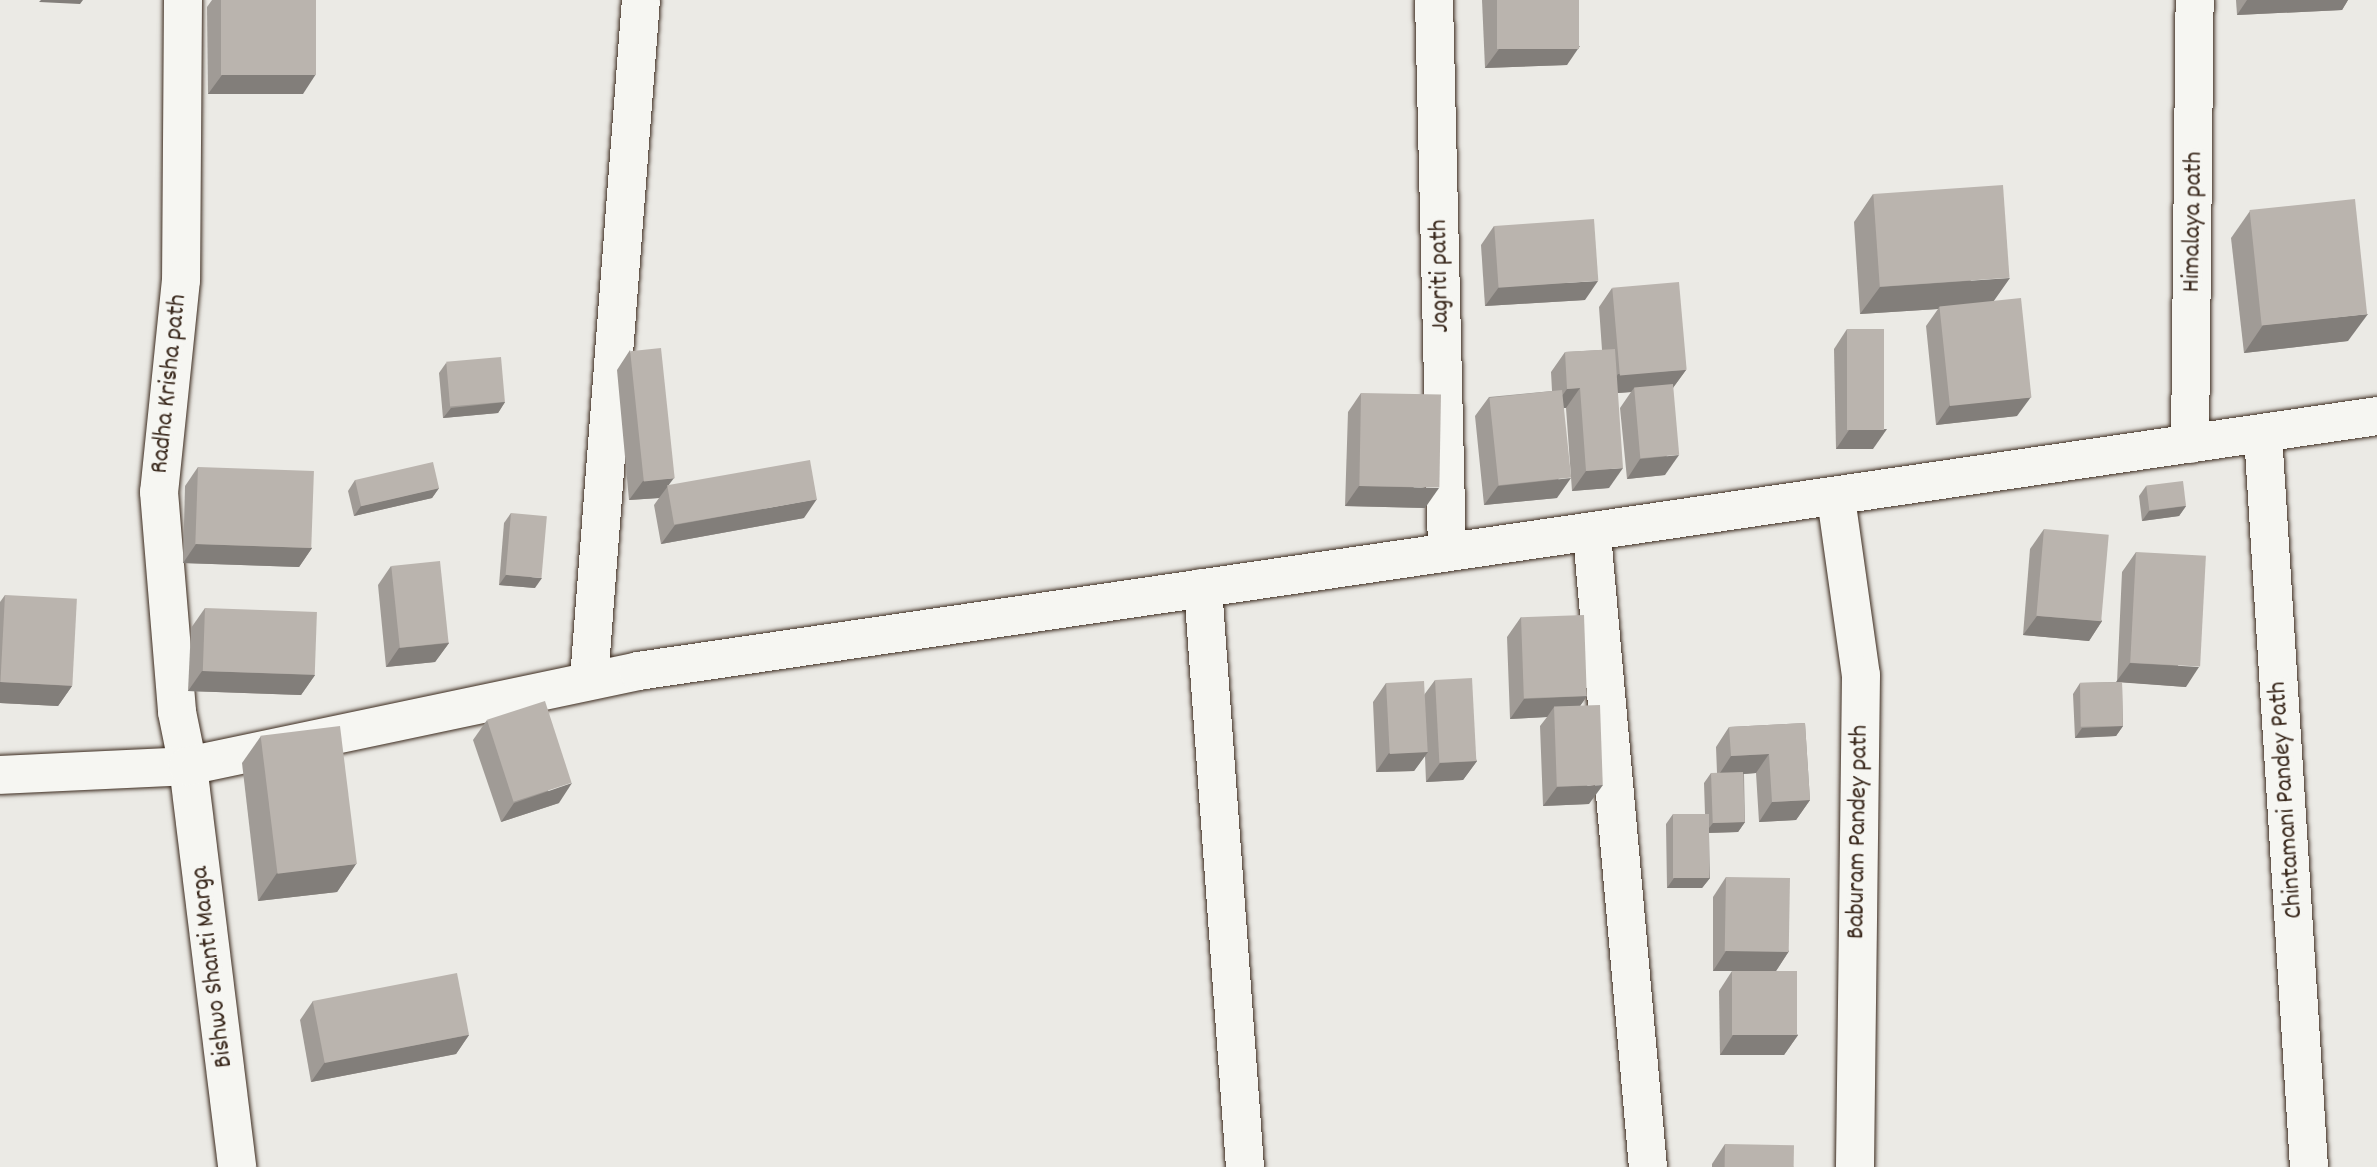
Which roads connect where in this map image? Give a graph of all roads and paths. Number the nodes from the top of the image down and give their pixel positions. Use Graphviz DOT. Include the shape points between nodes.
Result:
graph roads {
  1 [pos="183,0"];
  2 [pos="641,0"];
  3 [pos="1434,0"];
  4 [pos="2195,0"];
  5 [pos="2377,416"];
  6 [pos="2263,434"];
  7 [pos="2190,444"];
  8 [pos="1836,498"];
  9 [pos="1592,535"];
  10 [pos="1447,552"];
  11 [pos="1203,588"];
  12 [pos="589,680"];
  13 [pos="188,766"];
  14 [pos="0,775"];
  15 [pos="237,1167"];
  16 [pos="1245,1167"];
  17 [pos="1648,1167"];
  18 [pos="1855,1167"];
  19 [pos="2309,1167"];
  1 -- 13 [label="street, Radha Krisha path" via="181,280 159,492 177,712"];
  2 -- 12 [label="street"];
  3 -- 10 [label="street, Jagriti path"];
  4 -- 7 [label="street, Himalaya path"];
  5 -- 6 [label="street"];
  6 -- 7 [label="street"];
  6 -- 19 [label="street, Chintamani Pandey Path"];
  7 -- 8 [label="street"];
  8 -- 9 [label="street"];
  8 -- 18 [label="street, Baburam Pandey path" via="1861,675"];
  9 -- 10 [label="street"];
  9 -- 17 [label="street"];
  10 -- 11 [label="street"];
  11 -- 12 [label="street"];
  11 -- 16 [label="street"];
  12 -- 13 [label="street"];
  13 -- 14 [label="street"];
  13 -- 15 [label="street, Bishwo Shanti Marga"];
}
